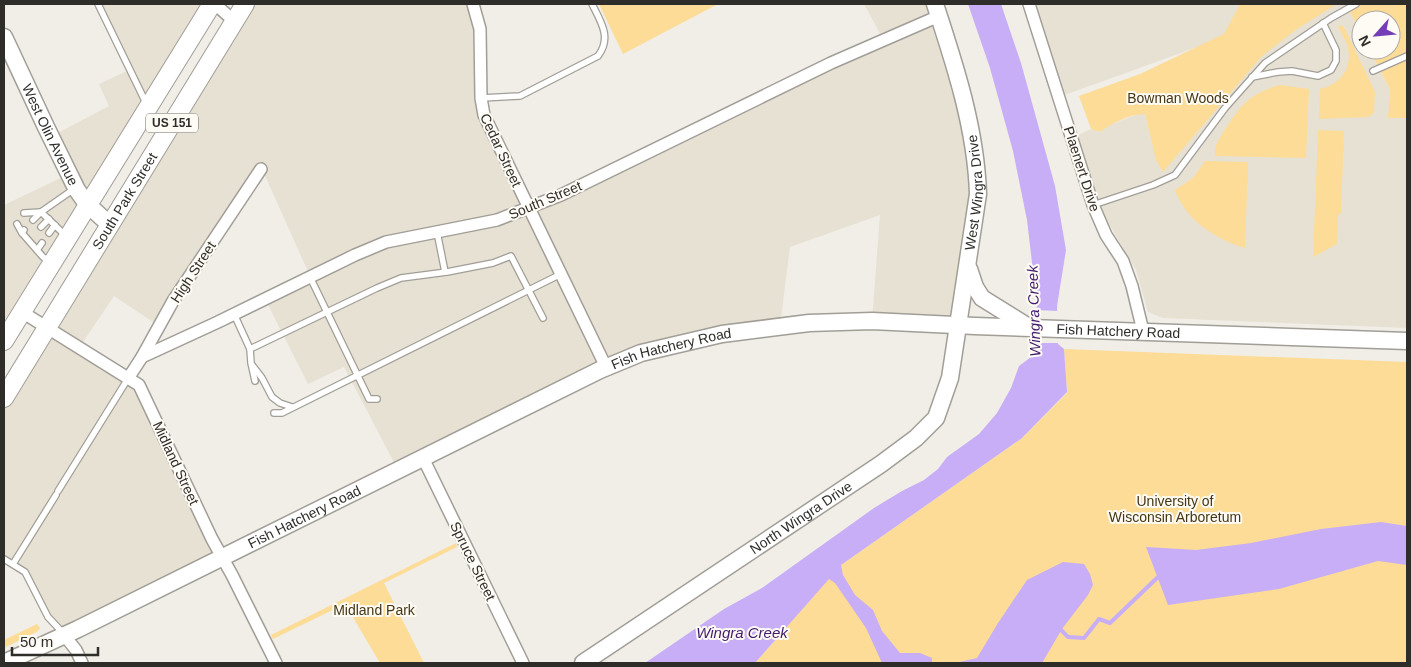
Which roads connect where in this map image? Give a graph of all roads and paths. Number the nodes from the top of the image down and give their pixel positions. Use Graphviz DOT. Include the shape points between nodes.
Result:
graph roads {
  1 [pos="98,4"];
  2 [pos="214,4"];
  3 [pos="245,4"];
  4 [pos="473,4"];
  5 [pos="592,4"];
  6 [pos="1029,4"];
  7 [pos="1356,4"];
  8 [pos="937,10"];
  9 [pos="234,21"];
  10 [pos="1323,24"];
  11 [pos="4,37"];
  12 [pos="1407,56"];
  13 [pos="9,62"];
  14 [pos="1373,71"];
  15 [pos="1252,77"];
  16 [pos="481,98"];
  17 [pos="149,108"];
  18 [pos="262,169"];
  19 [pos="76,188"];
  20 [pos="87,204"];
  21 [pos="1093,205"];
  22 [pos="528,208"];
  23 [pos="41,212"];
  24 [pos="24,213"];
  25 [pos="48,219"];
  26 [pos="33,220"];
  27 [pos="17,224"];
  28 [pos="109,224"];
  29 [pos="41,227"];
  30 [pos="61,231"];
  31 [pos="437,232"];
  32 [pos="49,233"];
  33 [pos="42,243"];
  34 [pos="37,250"];
  35 [pos="52,263"];
  36 [pos="968,267"];
  37 [pos="445,272"];
  38 [pos="560,274"];
  39 [pos="310,277"];
  40 [pos="528,290"];
  41 [pos="327,311"];
  42 [pos="22,312"];
  43 [pos="234,314"];
  44 [pos="542,318"];
  45 [pos="959,326"];
  46 [pos="1029,327"];
  47 [pos="46,328"];
  48 [pos="1143,331"];
  49 [pos="4,341"];
  50 [pos="1407,341"];
  51 [pos="250,349"];
  52 [pos="142,357"];
  53 [pos="251,363"];
  54 [pos="606,367"];
  55 [pos="358,374"];
  56 [pos="129,378"];
  57 [pos="255,381"];
  58 [pos="4,398"];
  59 [pos="377,399"];
  60 [pos="292,407"];
  61 [pos="274,413"];
  62 [pos="422,458"];
  63 [pos="222,557"];
  64 [pos="4,558"];
  65 [pos="13,564"];
  66 [pos="64,635"];
  67 [pos="4,663"];
  68 [pos="82,663"];
  69 [pos="276,663"];
  70 [pos="523,663"];
  71 [pos="583,663"];
  1 -- 17 [label="lane"];
  2 -- 9 [label="street"];
  2 -- 17 [label="main road, South Park Street / US 151"];
  3 -- 9 [label="main road, South Park Street / US 151"];
  4 -- 16 [label="street, Cedar Street" via="481,35"];
  5 -- 16 [label="lane" via="606,34 598,56 520,96"];
  6 -- 21 [label="street, Plaenert Drive"];
  7 -- 10 [label="lane"];
  8 -- 22 [label="street, South Street" via="561,195"];
  8 -- 36 [label="main road, West Wingra Drive" via="964,102 977,165 978,194"];
  9 -- 28 [label="main road, South Park Street / US 151"];
  10 -- 15 [label="lane" via="1265,63"];
  10 -- 15 [label="lane" via="1336,50 1336,61 1330,70 1318,76 1285,72"];
  11 -- 13 [label="main road, West Olin Avenue"];
  12 -- 14 [label="lane"];
  13 -- 19 [label="main road, West Olin Avenue"];
  15 -- 21 [label="lane" via="1175,175"];
  16 -- 22 [label="street, Cedar Street" via="486,119"];
  17 -- 20 [label="main road, South Park Street / US 151"];
  18 -- 52 [label="street, High Street" via="173,301"];
  19 -- 20 [label="main road, West Olin Avenue"];
  19 -- 23 [label="lane"];
  20 -- 28 [label="main road, West Olin Avenue"];
  20 -- 30 [label="main road, South Park Street / US 151"];
  21 -- 48 [label="street, Plaenert Drive" via="1106,235 1123,261"];
  22 -- 31 [label="street, South Street" via="497,220"];
  22 -- 38 [label="street, Cedar Street"];
  23 -- 24 [label="lane"];
  23 -- 25 [label="lane"];
  23 -- 26 [label="lane"];
  25 -- 29 [label="lane"];
  25 -- 30 [label="lane"];
  27 -- 34 [label="lane" via="31,238"];
  28 -- 47 [label="main road, South Park Street / US 151"];
  30 -- 32 [label="lane"];
  30 -- 35 [label="main road, South Park Street / US 151"];
  31 -- 37 [label="lane"];
  31 -- 39 [label="street, South Street" via="386,242"];
  33 -- 34 [label="lane"];
  34 -- 35 [label="lane"];
  35 -- 42 [label="main road, South Park Street / US 151"];
  36 -- 45 [label="main road, West Wingra Drive"];
  36 -- 46 [label="main road" via="974,287 982,298"];
  37 -- 40 [label="lane" via="494,263 511,256"];
  37 -- 41 [label="lane" via="401,278"];
  38 -- 40 [label="lane"];
  38 -- 54 [label="street, Cedar Street"];
  39 -- 41 [label="lane"];
  39 -- 43 [label="street, South Street"];
  40 -- 44 [label="lane"];
  40 -- 55 [label="lane"];
  41 -- 51 [label="lane"];
  41 -- 55 [label="lane"];
  42 -- 47 [label="street, Midland Street"];
  42 -- 49 [label="main road, South Park Street / US 151"];
  43 -- 51 [label="lane"];
  43 -- 52 [label="street, South Street"];
  45 -- 46 [label="main road, Fish Hatchery Road"];
  45 -- 54 [label="main road, Fish Hatchery Road" via="872,321 780,326 722,334 652,350"];
  45 -- 71 [label="main road, North Wingra Drive" via="950,378 936,418 916,438"];
  46 -- 48 [label="main road, Fish Hatchery Road"];
  47 -- 56 [label="street, Midland Street"];
  47 -- 58 [label="main road, South Park Street / US 151"];
  48 -- 50 [label="main road, Fish Hatchery Road"];
  51 -- 53 [label="lane"];
  52 -- 56 [label="street, High Street"];
  53 -- 57 [label="lane"];
  53 -- 60 [label="lane" via="272,397"];
  54 -- 62 [label="main road, Fish Hatchery Road"];
  55 -- 59 [label="lane" via="370,399"];
  55 -- 60 [label="lane"];
  56 -- 63 [label="street, Midland Street" via="139,385"];
  56 -- 65 [label="lane"];
  60 -- 61 [label="lane"];
  62 -- 63 [label="main road, Fish Hatchery Road"];
  62 -- 70 [label="street, Spruce Street"];
  63 -- 66 [label="main road, Fish Hatchery Road"];
  63 -- 69 [label="street, Midland Street"];
  64 -- 65 [label="lane"];
  65 -- 66 [label="lane" via="25,572 48,617"];
  66 -- 67 [label="main road, Fish Hatchery Road"];
  66 -- 68 [label="street"];
}
